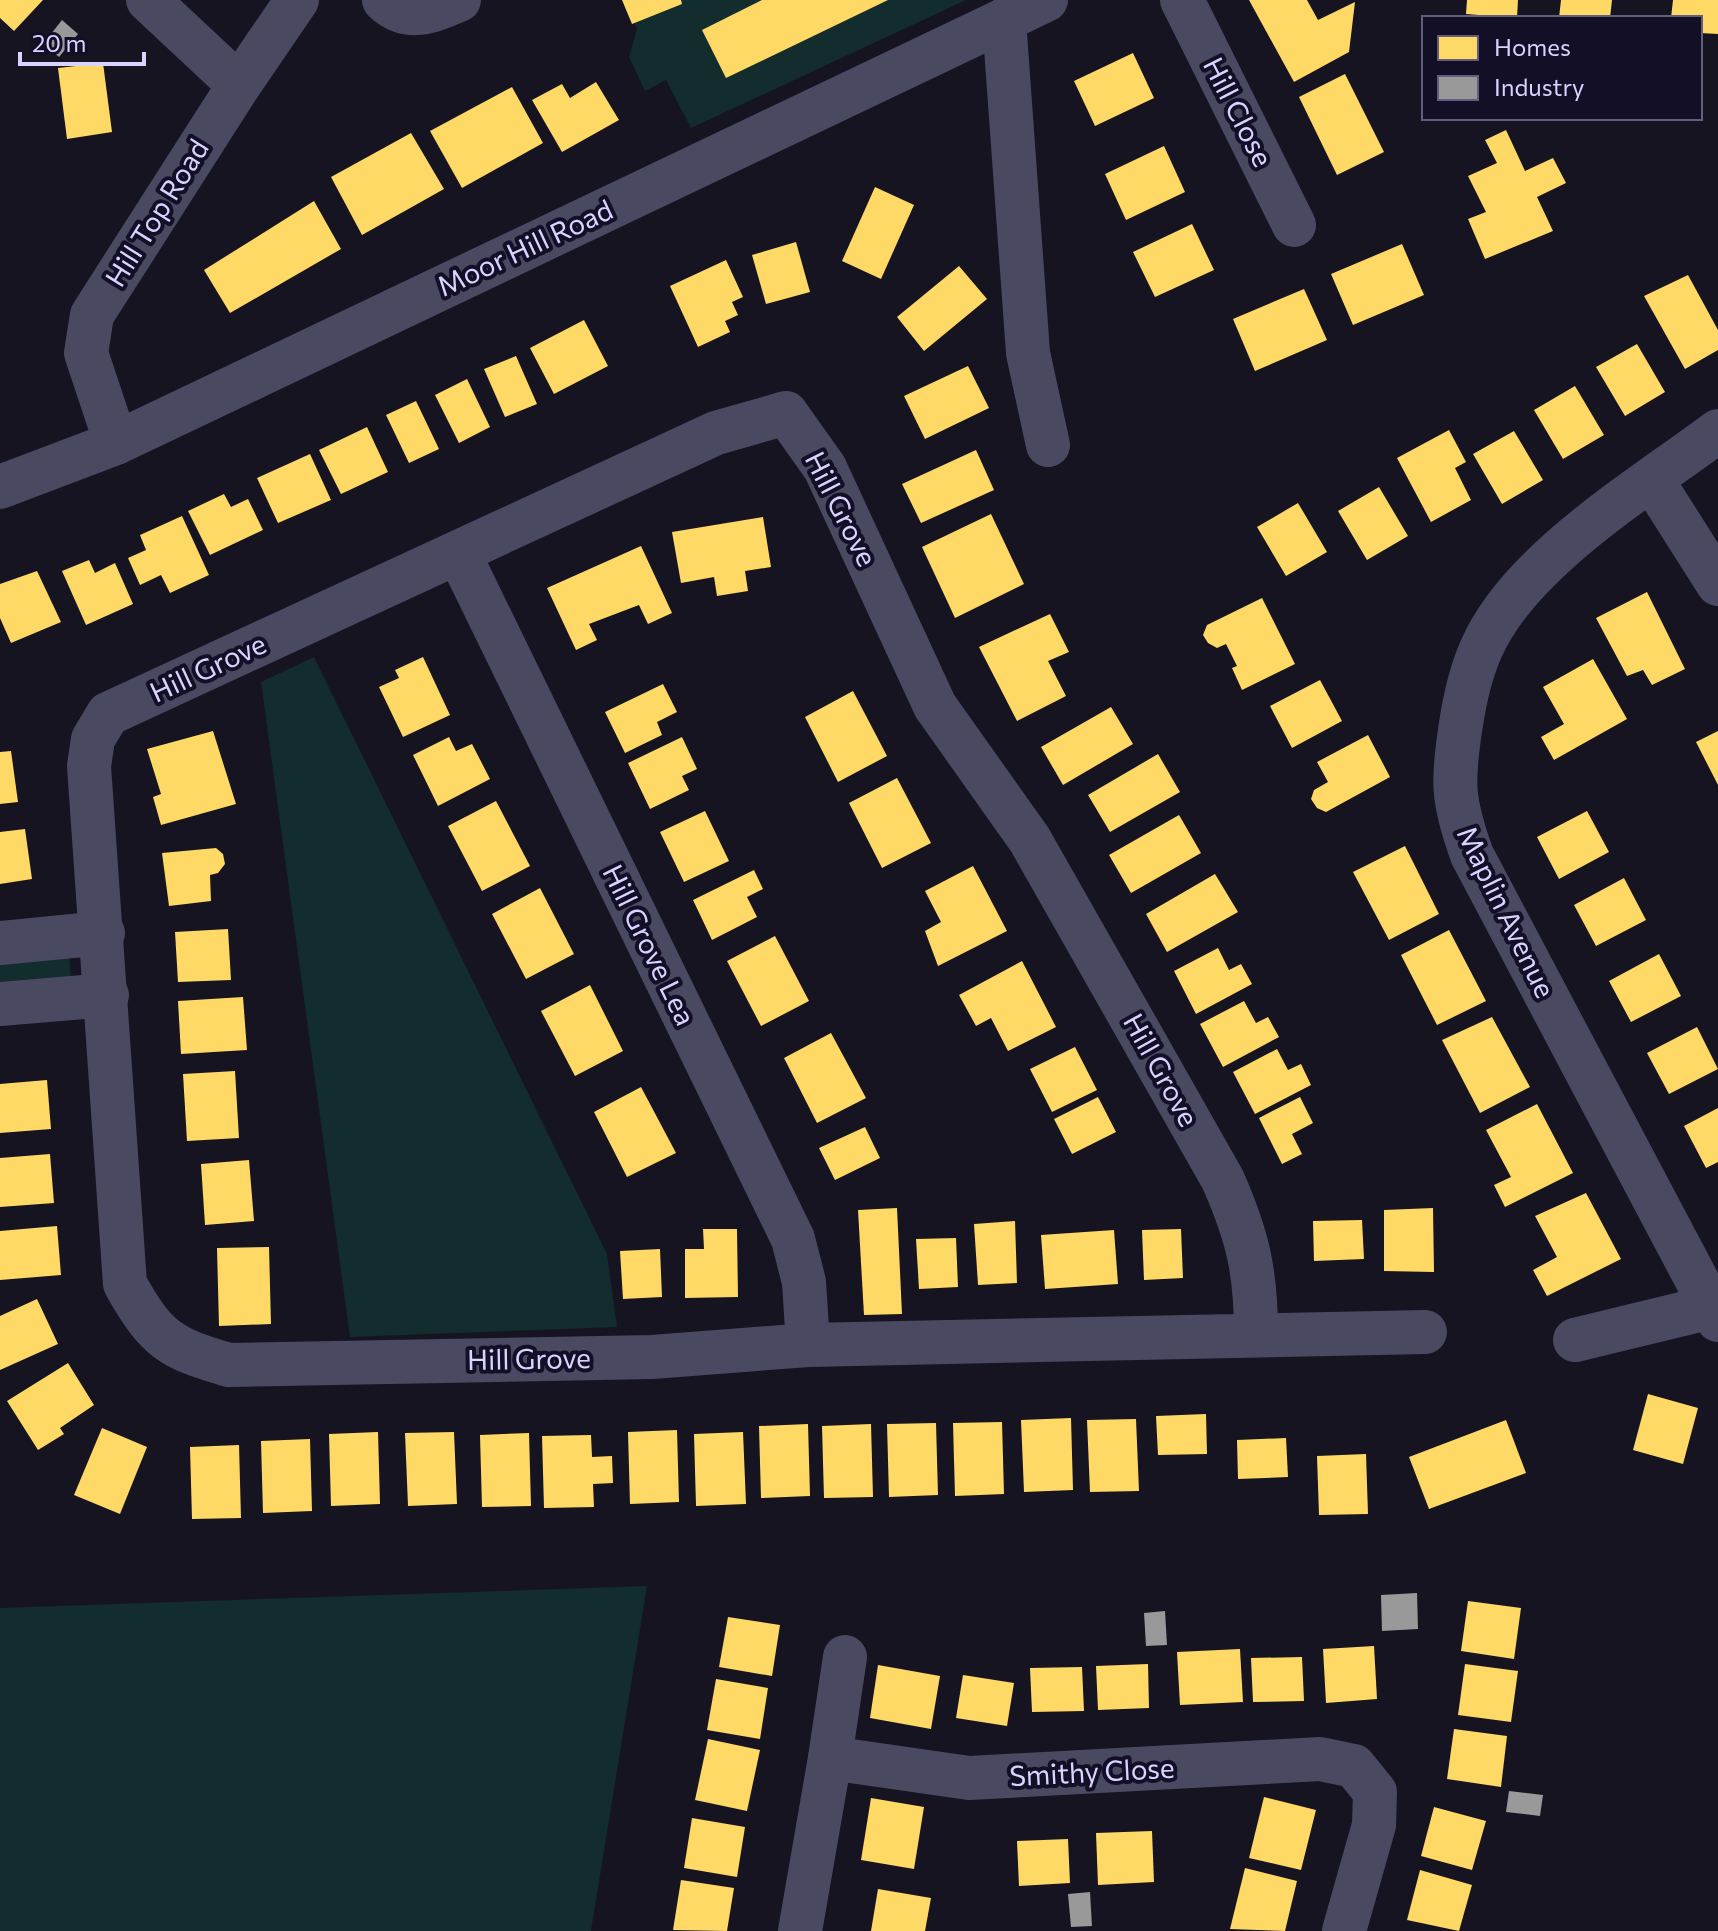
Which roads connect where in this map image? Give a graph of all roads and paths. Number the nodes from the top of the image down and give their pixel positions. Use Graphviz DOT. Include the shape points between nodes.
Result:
graph roads {
  1 [pos="148,0"];
  2 [pos="297,0"];
  3 [pos="384,0"];
  4 [pos="459,0"];
  5 [pos="1046,0"];
  6 [pos="1182,0"];
  7 [pos="1004,20"];
  8 [pos="239,85"];
  9 [pos="1294,225"];
  10 [pos="1718,431"];
  11 [pos="116,443"];
  12 [pos="1048,445"];
  13 [pos="1652,480"];
  14 [pos="0,487"];
  15 [pos="459,554"];
  16 [pos="1718,584"];
  17 [pos="103,933"];
  18 [pos="0,943"];
  19 [pos="107,995"];
  20 [pos="0,1004"];
  21 [pos="1714,1314"];
  22 [pos="1425,1332"];
  23 [pos="1256,1334"];
  24 [pos="1575,1340"];
  25 [pos="808,1345"];
  26 [pos="845,1657"];
  27 [pos="830,1758"];
  28 [pos="800,1931"];
  29 [pos="1344,1931"];
  1 -- 8 [label="street"];
  2 -- 8 [label="street, Hill Top Road"];
  3 -- 4 [label="street" via="412,15"];
  5 -- 7 [label="street, Moor Hill Road"];
  6 -- 9 [label="street, Hill Close"];
  7 -- 11 [label="street, Moor Hill Road"];
  7 -- 12 [label="street" via="1028,353"];
  8 -- 11 [label="street, Hill Top Road" via="92,315 86,353"];
  10 -- 13 [label="street, Maplin Avenue"];
  11 -- 14 [label="street, Moor Hill Road"];
  13 -- 16 [label="street"];
  13 -- 21 [label="street, Maplin Avenue" via="1555,554 1512,597 1482,647 1465,698 1455,762 1455,807 1472,855"];
  15 -- 17 [label="street, Hill Grove" via="108,714 93,739 89,766"];
  15 -- 23 [label="street, Hill Grove" via="716,433 786,413 825,468 935,706 1030,840 1223,1180 1242,1224 1256,1279"];
  15 -- 25 [label="street, Hill Grove Lea" via="793,1239 804,1282"];
  17 -- 18 [label="street"];
  17 -- 19 [label="street, Hill Grove"];
  19 -- 20 [label="street"];
  19 -- 25 [label="street, Hill Grove" via="125,1284 145,1319 181,1351 229,1365 652,1357"];
  21 -- 24 [label="street"];
  22 -- 23 [label="street, Hill Grove"];
  23 -- 25 [label="street, Hill Grove"];
  26 -- 27 [label="street"];
  27 -- 28 [label="street"];
  27 -- 29 [label="street, Smithy Close" via="969,1778 1320,1759 1354,1766 1375,1792 1374,1825"];
}
